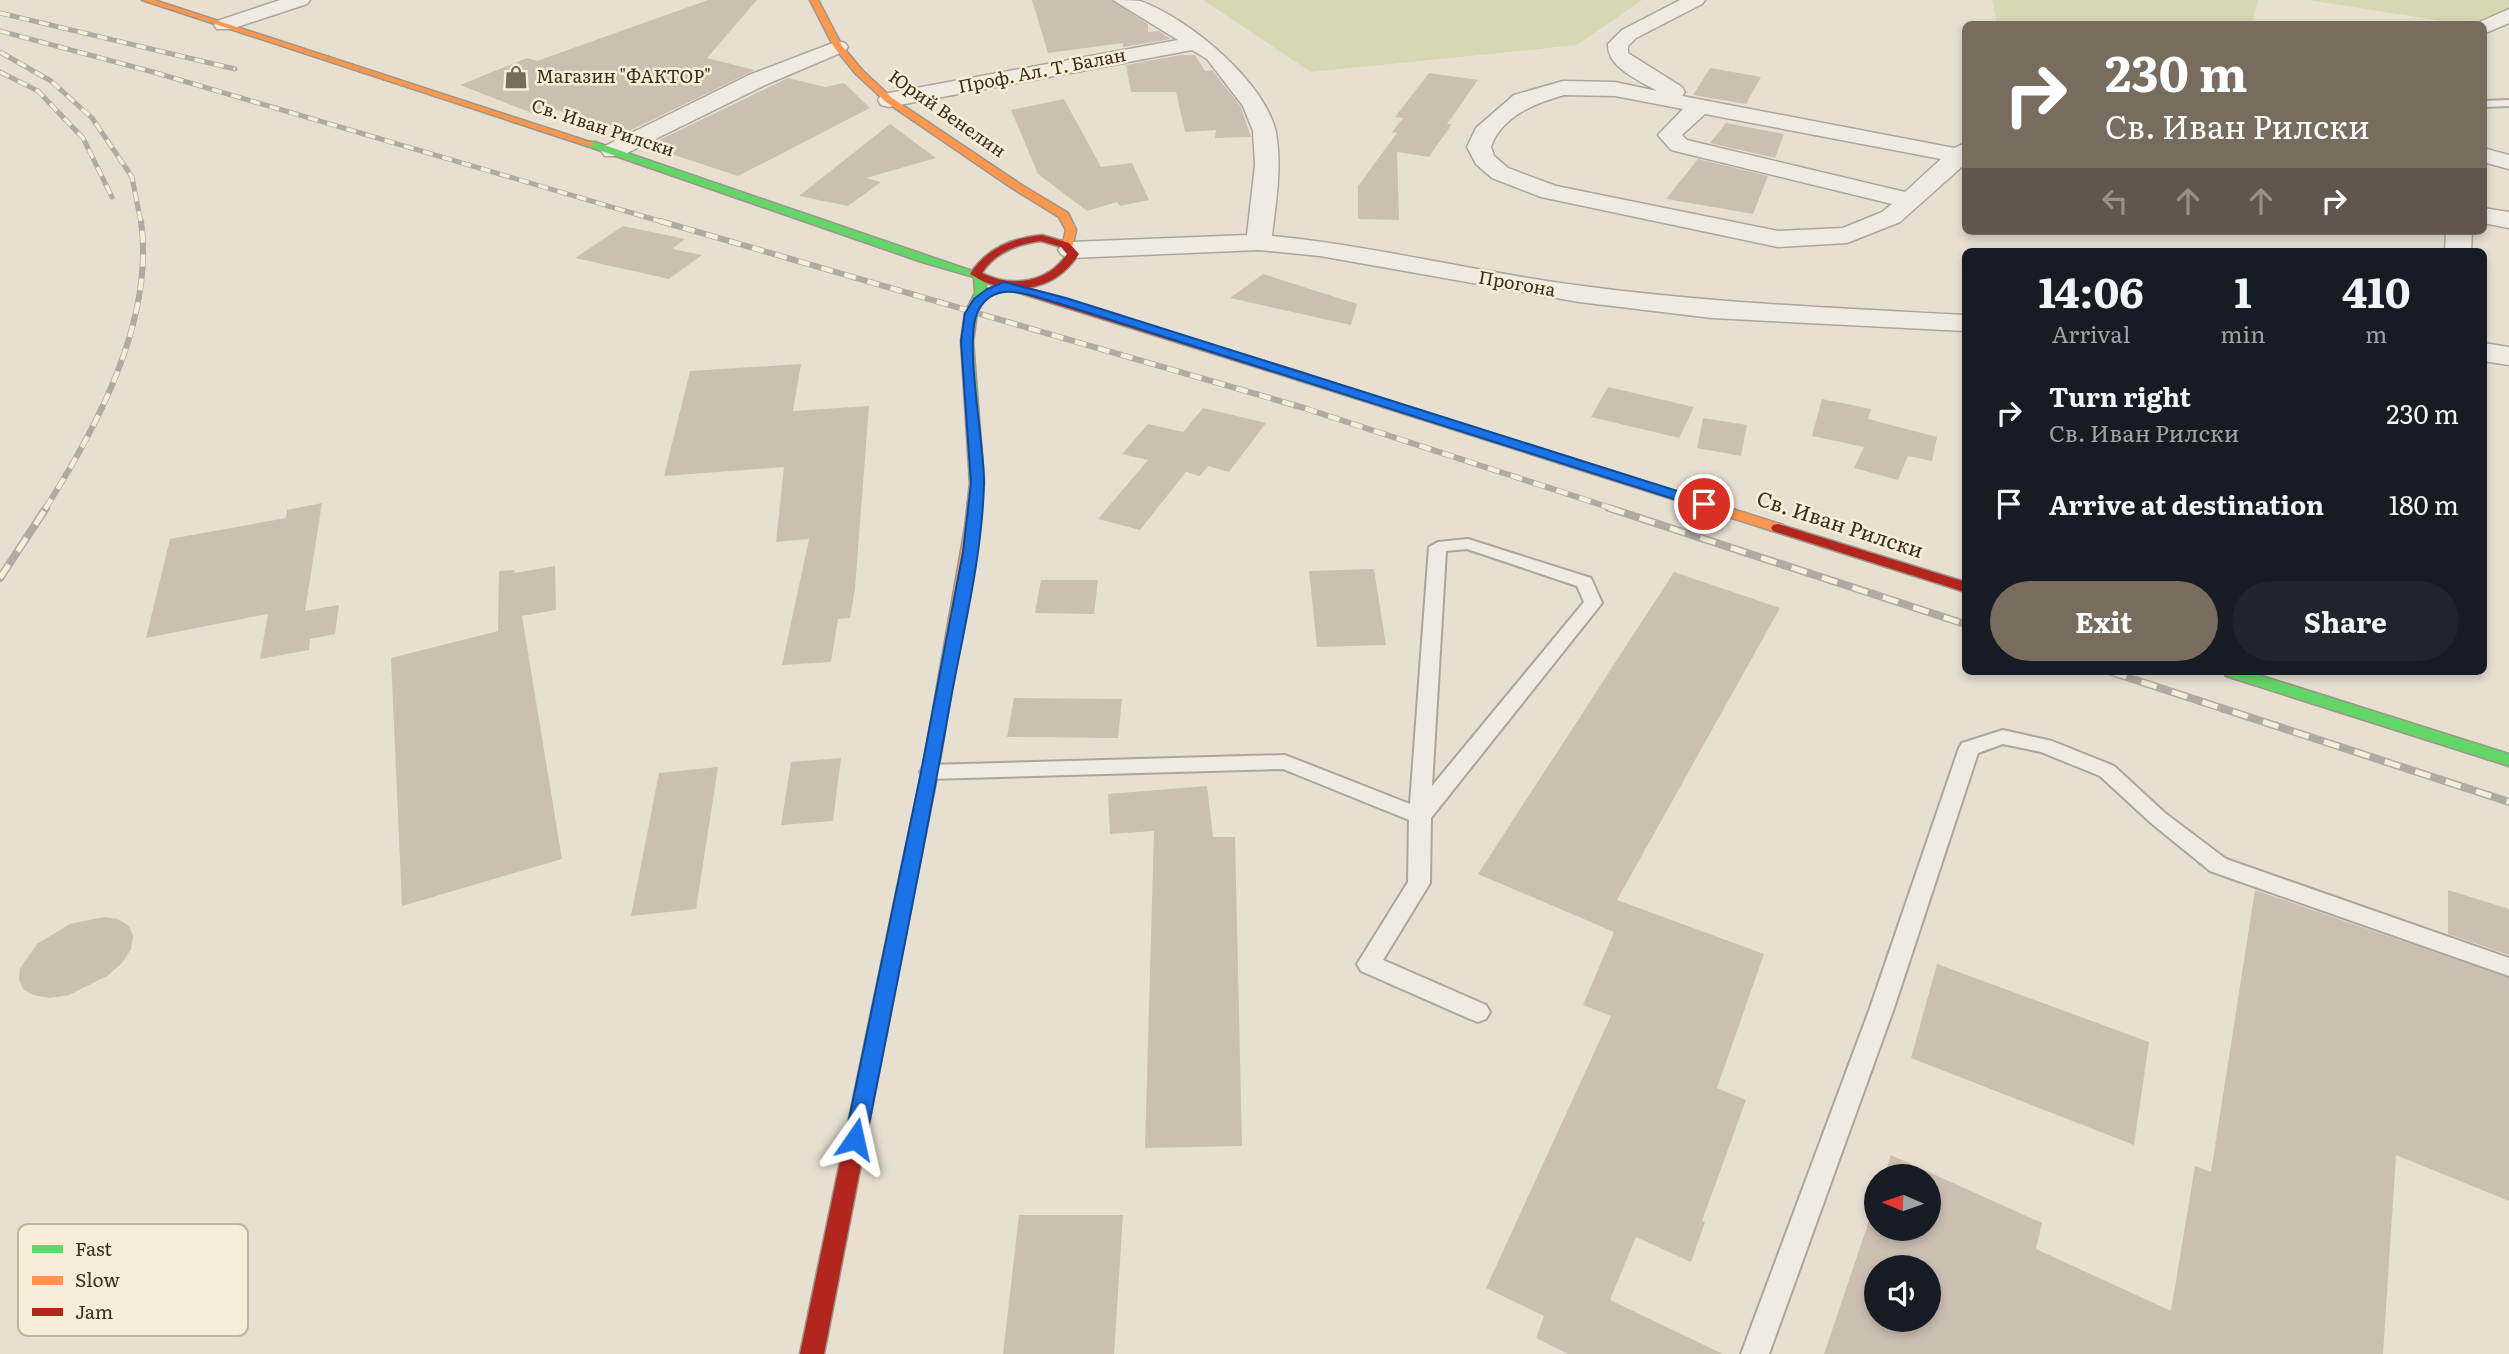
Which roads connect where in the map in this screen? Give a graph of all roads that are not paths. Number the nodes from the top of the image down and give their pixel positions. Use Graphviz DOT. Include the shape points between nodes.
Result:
graph roads {
  1 [pos="146,0"];
  2 [pos="300,0"];
  3 [pos="814,0"];
  4 [pos="1123,0"];
  5 [pos="1695,0"];
  6 [pos="2509,15"];
  7 [pos="224,25"];
  8 [pos="2487,25"];
  9 [pos="1195,43"];
  10 [pos="838,47"];
  11 [pos="889,100"];
  12 [pos="2509,103"];
  13 [pos="2487,104"];
  14 [pos="1700,106"];
  15 [pos="613,151"];
  16 [pos="1962,154"];
  17 [pos="1962,155"];
  18 [pos="2487,156"];
  19 [pos="2509,162"];
  20 [pos="1016,186"];
  21 [pos="1910,201"];
  22 [pos="2487,216"];
  23 [pos="2509,220"];
  24 [pos="1015,242"];
  25 [pos="1259,242"];
  26 [pos="1070,249"];
  27 [pos="986,259"];
  28 [pos="926,260"];
  29 [pos="978,275"];
  30 [pos="1042,280"];
  31 [pos="1008,287"];
  32 [pos="1062,300"];
  33 [pos="979,301"];
  34 [pos="1962,323"];
  35 [pos="2487,353"];
  36 [pos="2509,356"];
  37 [pos="1962,586"];
  38 [pos="2241,675"];
  39 [pos="2509,760"];
  40 [pos="930,772"];
  41 [pos="1420,816"];
  42 [pos="2509,967"];
  43 [pos="1478,1012"];
  44 [pos="813,1354"];
  45 [pos="1755,1354"];
  1 -- 7 [label="street, Св. Иван Рилски"];
  2 -- 7 [label="street"];
  3 -- 10 [label="street, Юрий Венелин"];
  4 -- 9 [label="street"];
  5 -- 14 [label="street" via="1629,34 1618,44 1618,53"];
  6 -- 8 [label="street"];
  7 -- 15 [label="street, Св. Иван Рилски"];
  9 -- 11 [label="street, Проф. Ал. Т. Балан"];
  9 -- 25 [label="street" via="1214,55 1254,105 1264,131 1267,165"];
  10 -- 11 [label="street, Юрий Венелин"];
  10 -- 15 [label="street" via="757,80"];
  11 -- 20 [label="street, Юрий Венелин"];
  12 -- 13 [label="lane"];
  14 -- 16 [label="street"];
  14 -- 21 [label="street" via="1669,135 1679,145"];
  14 -- 21 [label="street" via="1615,89 1563,88 1522,100 1484,133 1479,147 1484,159 1500,173 1550,192 1779,239 1847,235 1891,217"];
  15 -- 28 [label="street, Св. Иван Рилски"];
  17 -- 21 [label="street"];
  18 -- 19 [label="street"];
  20 -- 24 [label="street, Юрий Венелин" via="1025,218"];
  20 -- 26 [label="street, Юрий Венелин" via="1064,215 1071,230"];
  22 -- 23 [label="street"];
  24 -- 26 [label="street" via="1042,239"];
  24 -- 27 [label="street"];
  25 -- 26 [label="street, Прогона"];
  25 -- 34 [label="street, Прогона" via="1320,248 1579,294 1712,310"];
  26 -- 30 [label="street" via="1072,258 1067,264"];
  27 -- 28 [label="street, Св. Иван Рилски"];
  27 -- 29 [label="street"];
  28 -- 29 [label="street, Св. Иван Рилски"];
  29 -- 31 [label="street, Св. Иван Рилски"];
  29 -- 33 [label="street"];
  30 -- 31 [label="street"];
  30 -- 32 [label="street, Св. Иван Рилски"];
  31 -- 32 [label="street, Св. Иван Рилски"];
  31 -- 33 [label="street"];
  32 -- 37 [label="street, Св. Иван Рилски"];
  33 -- 40 [label="street" via="971,313 967,341 976,442 975,518"];
  35 -- 36 [label="street"];
  38 -- 39 [label="street"];
  40 -- 41 [label="lane" via="1285,762"];
  40 -- 44 [label="street"];
  41 -- 41 [label="lane" via="1438,547 1468,544 1585,582 1593,603"];
  41 -- 43 [label="lane" via="1419,883 1369,964"];
  42 -- 45 [label="lane" via="2218,865 2107,771 2095,766 2045,746 2003,737 1969,748 1878,1020"];
}
